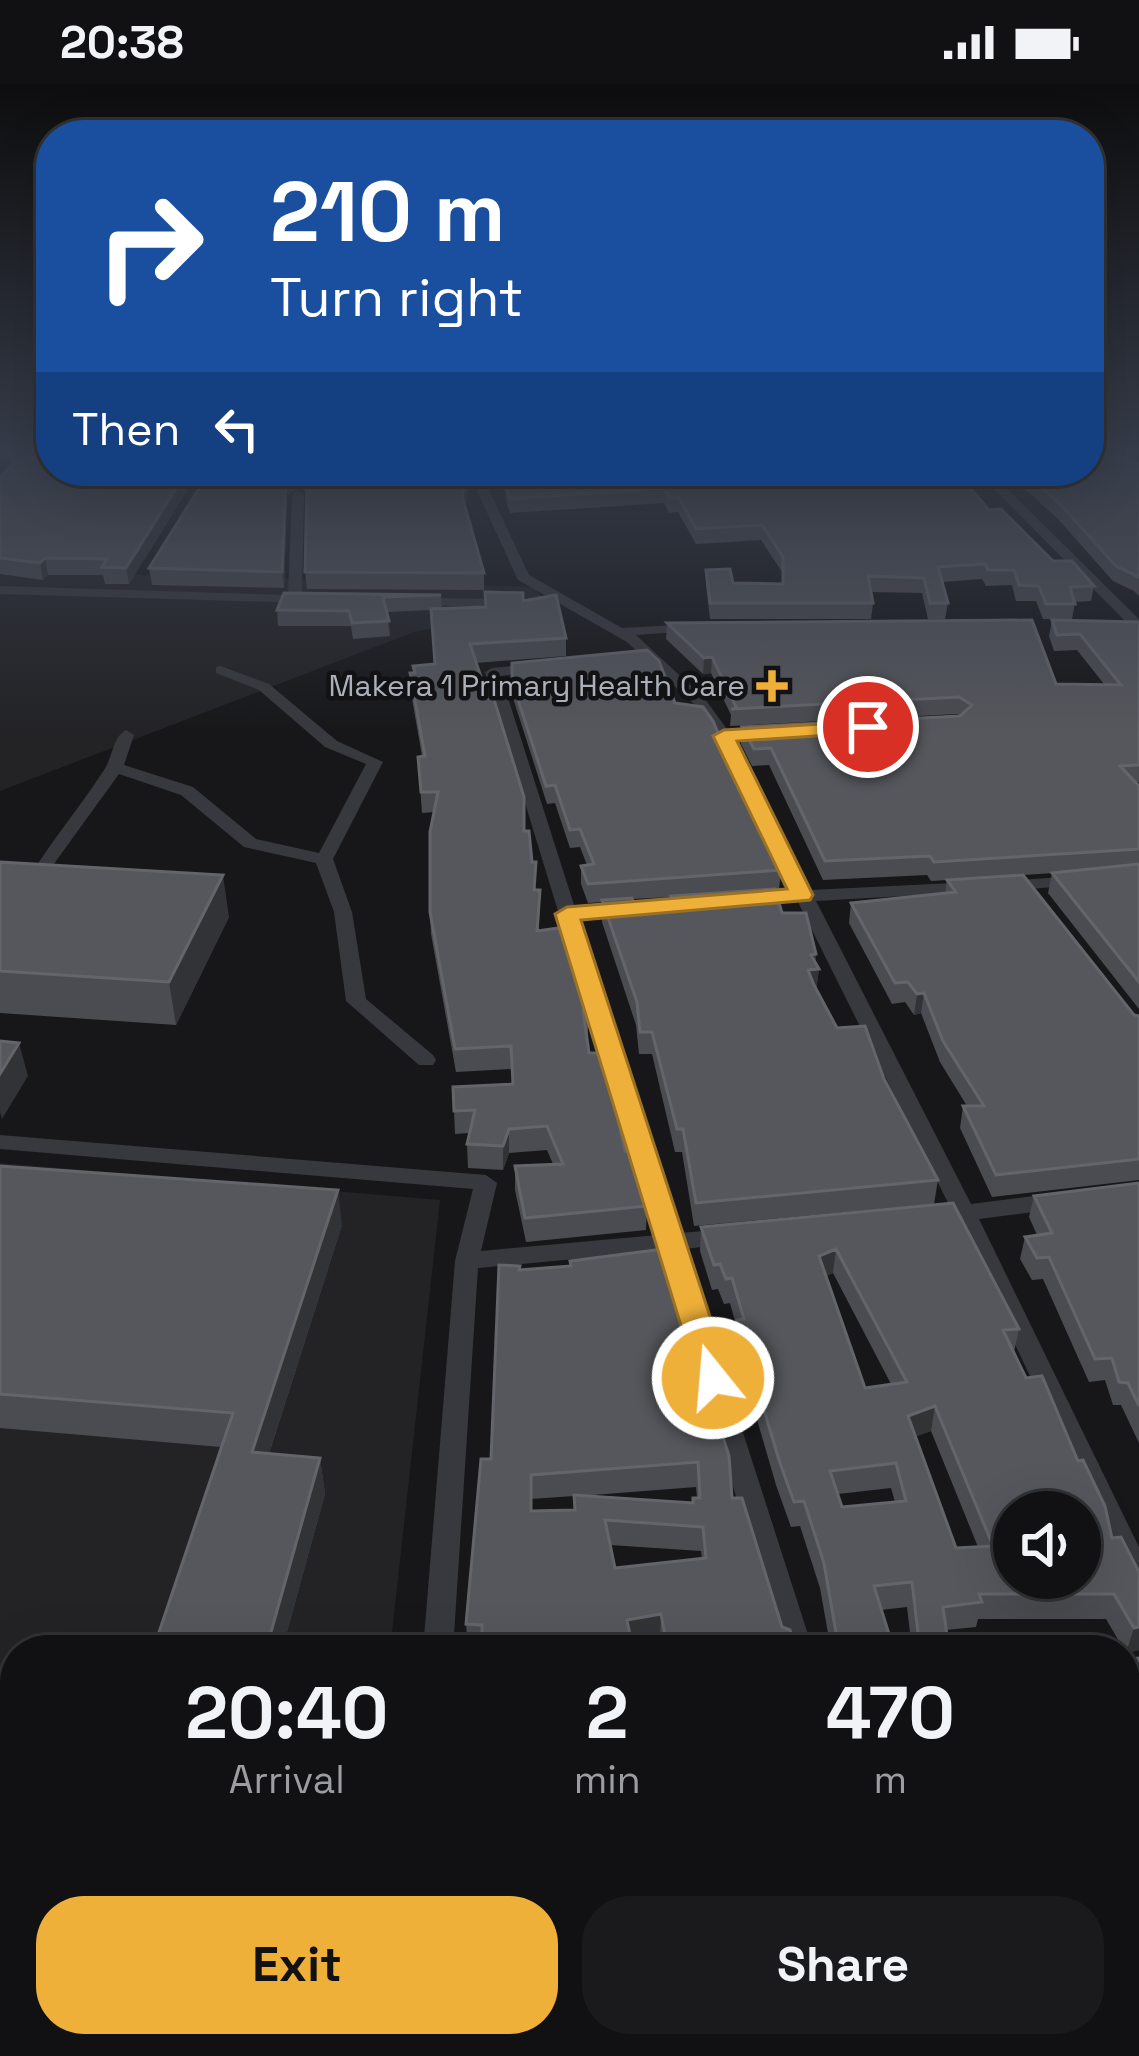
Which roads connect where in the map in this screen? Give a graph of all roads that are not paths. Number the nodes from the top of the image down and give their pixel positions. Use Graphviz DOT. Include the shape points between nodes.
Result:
graph roads {
  1 [pos="296,549"];
  2 [pos="510,549"];
  3 [pos="1061,549"];
  4 [pos="148,573"];
  5 [pos="0,590"];
  6 [pos="135,593"];
  7 [pos="295,600"];
  8 [pos="317,600"];
  9 [pos="385,601"];
  10 [pos="520,603"];
  11 [pos="543,604"];
  12 [pos="566,604"];
  13 [pos="664,604"];
  14 [pos="669,627"];
  15 [pos="717,627"];
  16 [pos="1139,627"];
  17 [pos="1115,628"];
  18 [pos="619,632"];
  19 [pos="560,665"];
  20 [pos="221,670"];
  21 [pos="125,736"];
  22 [pos="115,767"];
  23 [pos="324,859"];
  24 [pos="1094,880"];
  25 [pos="1026,885"];
  26 [pos="31,892"];
  27 [pos="802,895"];
  28 [pos="1040,903"];
  29 [pos="567,914"];
  30 [pos="426,1060"];
  31 [pos="0,1142"];
  32 [pos="1073,1199"];
  33 [pos="964,1213"];
  34 [pos="919,1218"];
  35 [pos="761,1234"];
  36 [pos="671,1243"];
  37 [pos="467,1261"];
  38 [pos="1139,1576"];
  39 [pos="439,1635"];
  40 [pos="793,1635"];
  1 -- 7 [label="street"];
  2 -- 12 [label="street" via="523,577"];
  3 -- 16 [label="street"];
  4 -- 6 [label="street"];
  5 -- 6 [label="street"];
  6 -- 7 [label="street"];
  7 -- 8 [label="street"];
  9 -- 10 [label="street"];
  11 -- 12 [label="street"];
  12 -- 18 [label="street"];
  13 -- 14 [label="street"];
  14 -- 15 [label="street"];
  14 -- 18 [label="street"];
  16 -- 17 [label="street"];
  18 -- 27 [label="street" via="638,658 700,702 730,735"];
  19 -- 29 [label="street" via="492,672"];
  20 -- 23 [label="street" via="264,687 331,744 375,762"];
  21 -- 22 [label="street"];
  22 -- 23 [label="street" via="187,791 250,843"];
  22 -- 26 [label="street"];
  23 -- 30 [label="street" via="343,912 356,1001"];
  24 -- 25 [label="street"];
  25 -- 27 [label="street"];
  25 -- 28 [label="street"];
  27 -- 29 [label="street"];
  27 -- 33 [label="street"];
  29 -- 36 [label="street"];
  31 -- 37 [label="street" via="486,1183"];
  32 -- 33 [label="street"];
  33 -- 34 [label="street"];
  33 -- 38 [label="street"];
  35 -- 36 [label="street"];
  36 -- 37 [label="street"];
  36 -- 40 [label="street"];
  37 -- 39 [label="street"];
}
